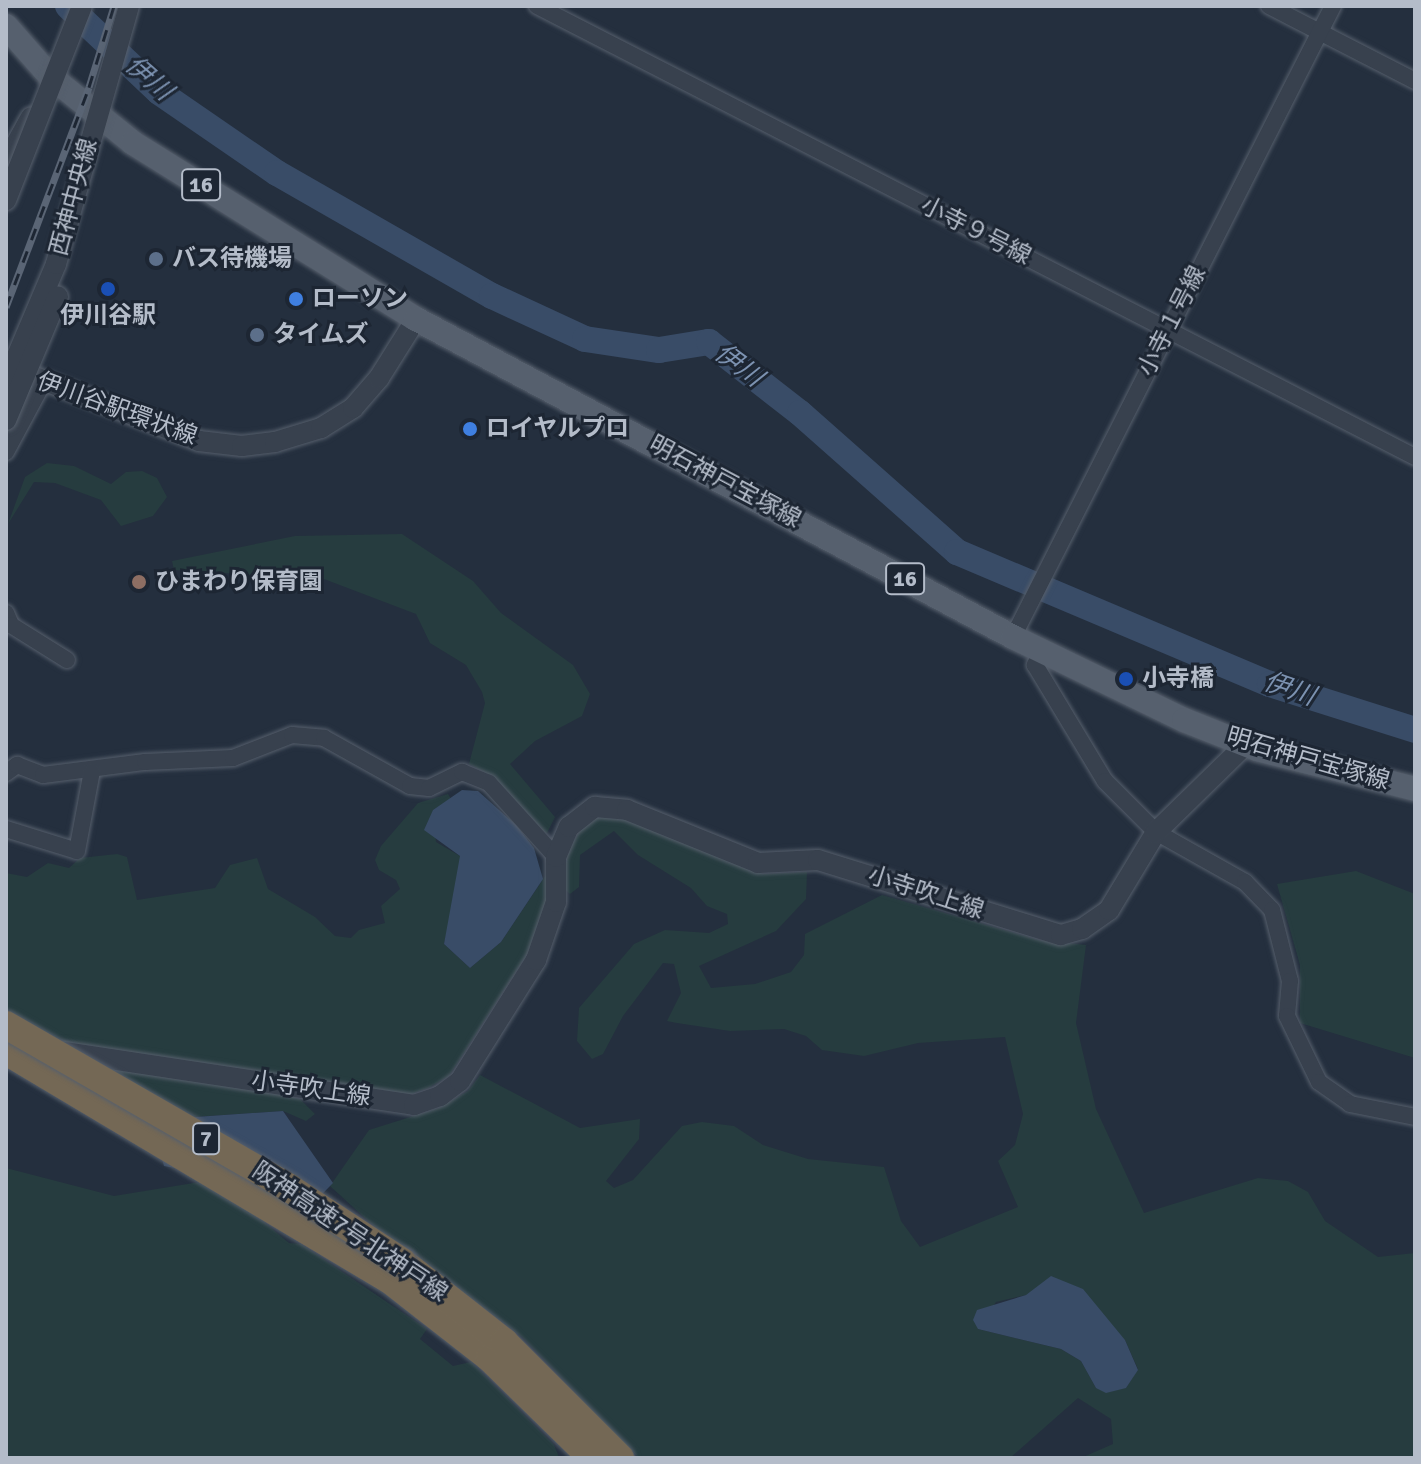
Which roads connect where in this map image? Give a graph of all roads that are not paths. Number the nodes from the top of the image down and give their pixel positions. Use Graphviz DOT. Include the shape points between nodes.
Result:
graph roads {
  1 [pos="75,6"];
  2 [pos="82,6"];
  3 [pos="131,6"];
  4 [pos="537,6"];
  5 [pos="1269,6"];
  6 [pos="1333,6"];
  7 [pos="6,26"];
  8 [pos="1319,32"];
  9 [pos="54,66"];
  10 [pos="1415,81"];
  11 [pos="106,112"];
  12 [pos="6,162"];
  13 [pos="6,200"];
  14 [pos="416,319"];
  15 [pos="1167,329"];
  16 [pos="6,365"];
  17 [pos="6,382"];
  18 [pos="43,383"];
  19 [pos="6,420"];
  20 [pos="6,452"];
  21 [pos="1415,457"];
  22 [pos="6,613"];
  23 [pos="1018,628"];
  24 [pos="1042,651"];
  25 [pos="67,660"];
  26 [pos="1245,745"];
  27 [pos="92,771"];
  28 [pos="6,773"];
  29 [pos="1415,789"];
  30 [pos="6,829"];
  31 [pos="1156,832"];
  32 [pos="556,857"];
  33 [pos="6,1025"];
  34 [pos="6,1037"];
  35 [pos="6,1051"];
  36 [pos="1415,1117"];
  37 [pos="395,1270"];
  38 [pos="592,1458"];
  39 [pos="620,1458"];
  1 -- 9 [label="street, bridge"];
  2 -- 13 [label="street, bridge"];
  3 -- 11 [label="street, 西神中央線, bridge"];
  3 -- 17 [label="street, 西神中央線, bridge" via="56,264"];
  4 -- 15 [label="street, 小寺９号線"];
  5 -- 8 [label="street"];
  6 -- 8 [label="street, 小寺１号線"];
  7 -- 9 [label="main road, 明石神戸宝塚線 / 16"];
  8 -- 10 [label="street"];
  8 -- 15 [label="street, 小寺１号線"];
  9 -- 11 [label="main road, 明石神戸宝塚線 / 16"];
  9 -- 12 [label="street"];
  11 -- 14 [label="main road, 明石神戸宝塚線 / 16"];
  11 -- 19 [label="street, bridge" via="70,263 34,362"];
  14 -- 18 [label="street, 伊川谷駅環状線" via="353,408 321,428 281,441 242,446 199,441"];
  14 -- 23 [label="main road, 明石神戸宝塚線 / 16"];
  15 -- 21 [label="street, 小寺９号線"];
  15 -- 23 [label="street, 小寺１号線"];
  16 -- 18 [label="street, 伊川谷駅環状線"];
  18 -- 20 [label="street"];
  22 -- 25 [label="street" via="11,625"];
  23 -- 24 [label="main road, 明石神戸宝塚線 / 16"];
  24 -- 26 [label="main road, 明石神戸宝塚線 / 16"];
  24 -- 31 [label="street" via="1035,665 1105,781"];
  26 -- 29 [label="main road, 明石神戸宝塚線 / 16"];
  26 -- 31 [label="street, 小寺吹上線"];
  27 -- 28 [label="street" via="43,775 17,765"];
  27 -- 30 [label="street" via="77,851"];
  27 -- 32 [label="street" via="145,762 233,758 292,735 324,738 410,786 429,788 462,772 489,783"];
  31 -- 32 [label="street, 小寺吹上線" via="1109,910 1082,929 1061,935 818,860 758,863 627,810 595,807 569,827"];
  31 -- 36 [label="street" via="1245,882 1272,910 1290,981 1287,1016 1319,1082 1350,1104"];
  32 -- 34 [label="street, 小寺吹上線" via="556,902 536,960 460,1081 440,1096 414,1105 85,1056"];
  33 -- 37 [label="highway, 阪神高速7号北神戸線 / 7, bridge" via="276,1180"];
  35 -- 37 [label="highway, 阪神高速7号北神戸線 / 7"];
  37 -- 38 [label="highway, 阪神高速7号北神戸線 / 7"];
  37 -- 39 [label="highway, 阪神高速7号北神戸線 / 7" via="504,1342"];
}
